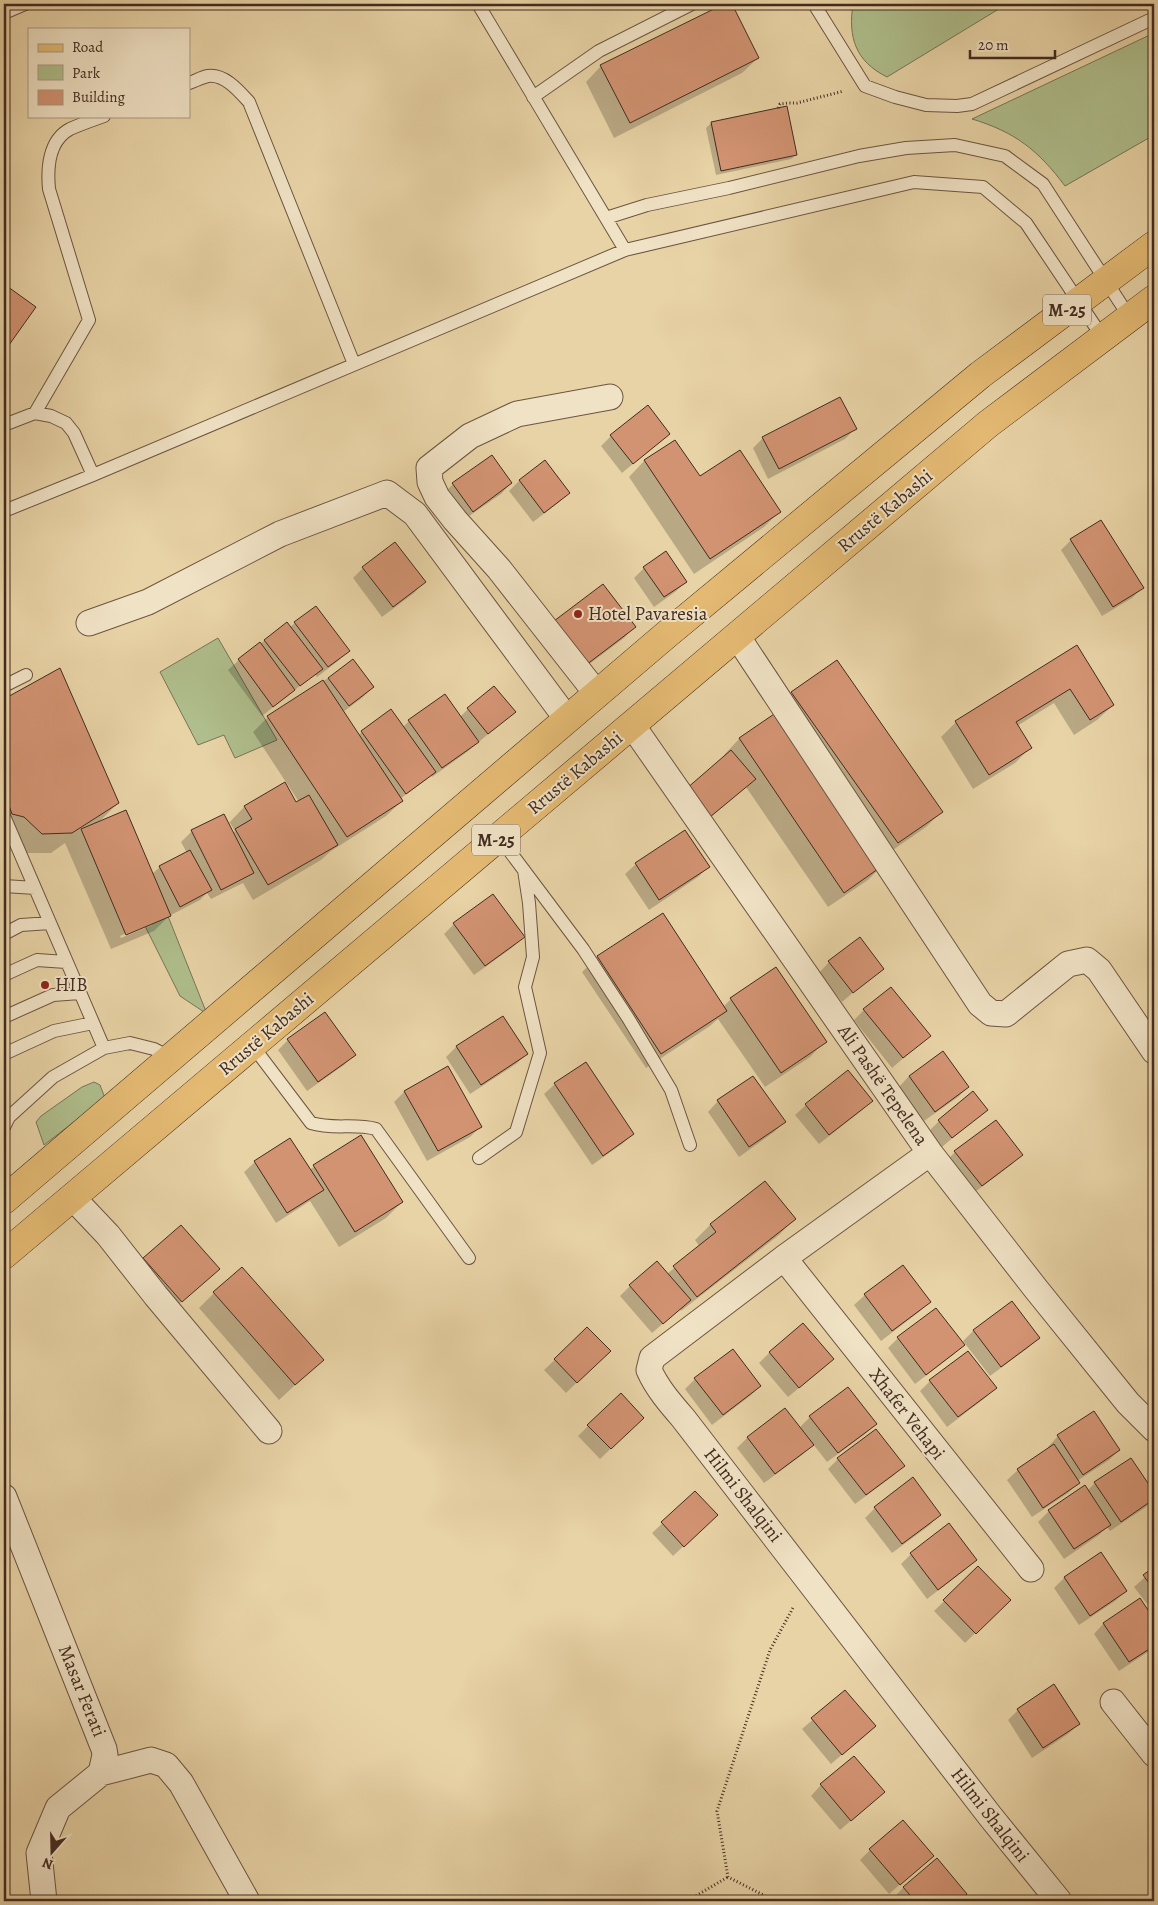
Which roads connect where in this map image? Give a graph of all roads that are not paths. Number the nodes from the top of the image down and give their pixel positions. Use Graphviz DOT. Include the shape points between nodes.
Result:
graph roads {
  1 [pos="26,4"];
  2 [pos="478,4"];
  3 [pos="692,4"];
  4 [pos="817,5"];
  5 [pos="4,14"];
  6 [pos="1154,18"];
  7 [pos="190,83"];
  8 [pos="533,97"];
  9 [pos="99,118"];
  10 [pos="606,218"];
  11 [pos="1154,245"];
  12 [pos="625,250"];
  13 [pos="1105,282"];
  14 [pos="1154,300"];
  15 [pos="1078,302"];
  16 [pos="1130,318"];
  17 [pos="1103,338"];
  18 [pos="354,364"];
  19 [pos="610,397"];
  20 [pos="35,413"];
  21 [pos="4,425"];
  22 [pos="93,475"];
  23 [pos="4,511"];
  24 [pos="89,624"];
  25 [pos="737,636"];
  26 [pos="26,675"];
  27 [pos="4,686"];
  28 [pos="597,694"];
  29 [pos="568,719"];
  30 [pos="632,725"];
  31 [pos="4,816"];
  32 [pos="499,837"];
  33 [pos="523,867"];
  34 [pos="4,886"];
  35 [pos="35,888"];
  36 [pos="50,923"];
  37 [pos="4,934"];
  38 [pos="66,962"];
  39 [pos="4,975"];
  40 [pos="80,993"];
  41 [pos="4,1017"];
  42 [pos="93,1023"];
  43 [pos="252,1045"];
  44 [pos="104,1048"];
  45 [pos="1154,1051"];
  46 [pos="4,1054"];
  47 [pos="172,1058"];
  48 [pos="4,1127"];
  49 [pos="690,1144"];
  50 [pos="930,1153"];
  51 [pos="479,1158"];
  52 [pos="72,1197"];
  53 [pos="4,1200"];
  54 [pos="4,1255"];
  55 [pos="468,1258"];
  56 [pos="784,1258"];
  57 [pos="1154,1429"];
  58 [pos="269,1431"];
  59 [pos="4,1497"];
  60 [pos="1030,1569"];
  61 [pos="1113,1702"];
  62 [pos="1154,1754"];
  63 [pos="101,1773"];
  64 [pos="44,1901"];
  65 [pos="247,1901"];
  66 [pos="1059,1901"];
  1 -- 5 [label="lane"];
  2 -- 8 [label="lane"];
  3 -- 8 [label="lane" via="598,51"];
  4 -- 6 [label="lane" via="865,86 926,105 972,104"];
  7 -- 18 [label="lane" via="208,76 222,78 249,102"];
  8 -- 10 [label="lane"];
  9 -- 20 [label="lane" via="68,130 54,146 49,160 49,189 89,320"];
  10 -- 12 [label="lane"];
  10 -- 13 [label="lane" via="858,156 906,148 955,145 1005,156 1043,184"];
  11 -- 13 [label="main road, M-25"];
  12 -- 15 [label="lane" via="914,182 983,187 1026,222"];
  12 -- 18 [label="lane"];
  13 -- 15 [label="main road, M-25"];
  13 -- 16 [label="lane"];
  14 -- 16 [label="main road, Rrustë Kabashi / M-25"];
  15 -- 17 [label="lane"];
  15 -- 28 [label="main road, M-25" via="980,375"];
  16 -- 17 [label="main road, Rrustë Kabashi / M-25"];
  17 -- 25 [label="main road, Rrustë Kabashi / M-25" via="988,424"];
  18 -- 22 [label="lane"];
  19 -- 28 [label="street" via="517,414 470,436 429,468 430,482 437,497 499,569"];
  20 -- 21 [label="lane"];
  20 -- 22 [label="lane" via="66,423"];
  22 -- 23 [label="lane"];
  24 -- 29 [label="street" via="148,602 280,534 387,494 420,521"];
  25 -- 30 [label="main road, Rrustë Kabashi / M-25"];
  25 -- 45 [label="street" via="980,1004 991,1013 1006,1014 1068,964 1087,960 1099,970"];
  26 -- 27 [label="lane"];
  28 -- 29 [label="main road, M-25"];
  29 -- 47 [label="main road, M-25"];
  30 -- 32 [label="main road, Rrustë Kabashi / M-25"];
  30 -- 50 [label="street, Ali Pashë Tepelena"];
  31 -- 35 [label="lane"];
  32 -- 33 [label="lane"];
  32 -- 43 [label="main road, Rrustë Kabashi / M-25"];
  33 -- 49 [label="lane" via="583,949 671,1090"];
  33 -- 51 [label="lane" via="533,957 525,987 540,1053 516,1132"];
  34 -- 35 [label="lane"];
  35 -- 36 [label="lane"];
  36 -- 37 [label="lane" via="21,926"];
  36 -- 38 [label="lane"];
  38 -- 39 [label="lane" via="37,960"];
  38 -- 40 [label="lane"];
  40 -- 41 [label="lane" via="53,995"];
  40 -- 42 [label="lane"];
  42 -- 44 [label="lane"];
  42 -- 46 [label="lane" via="54,1031"];
  43 -- 52 [label="main road, Rrustë Kabashi / M-25"];
  43 -- 55 [label="lane" via="311,1123 325,1127 363,1125 376,1129"];
  44 -- 47 [label="lane" via="130,1043"];
  44 -- 48 [label="lane" via="53,1077 9,1118"];
  47 -- 53 [label="main road, M-25"];
  50 -- 56 [label="street, Hilmi Shalqini"];
  50 -- 57 [label="street, Ali Pashë Tepelena" via="1122,1395"];
  52 -- 54 [label="main road, Rrustë Kabashi / M-25"];
  52 -- 58 [label="street" via="108,1235"];
  56 -- 60 [label="street, Xhafer Vehapi"];
  56 -- 66 [label="street, Hilmi Shalqini" via="652,1358 649,1370 667,1399"];
  59 -- 63 [label="street, Masar Ferati" via="104,1749"];
  61 -- 62 [label="street"];
  63 -- 64 [label="street" via="58,1808 39,1853"];
  63 -- 65 [label="street" via="151,1760 166,1765 181,1783"];
}
